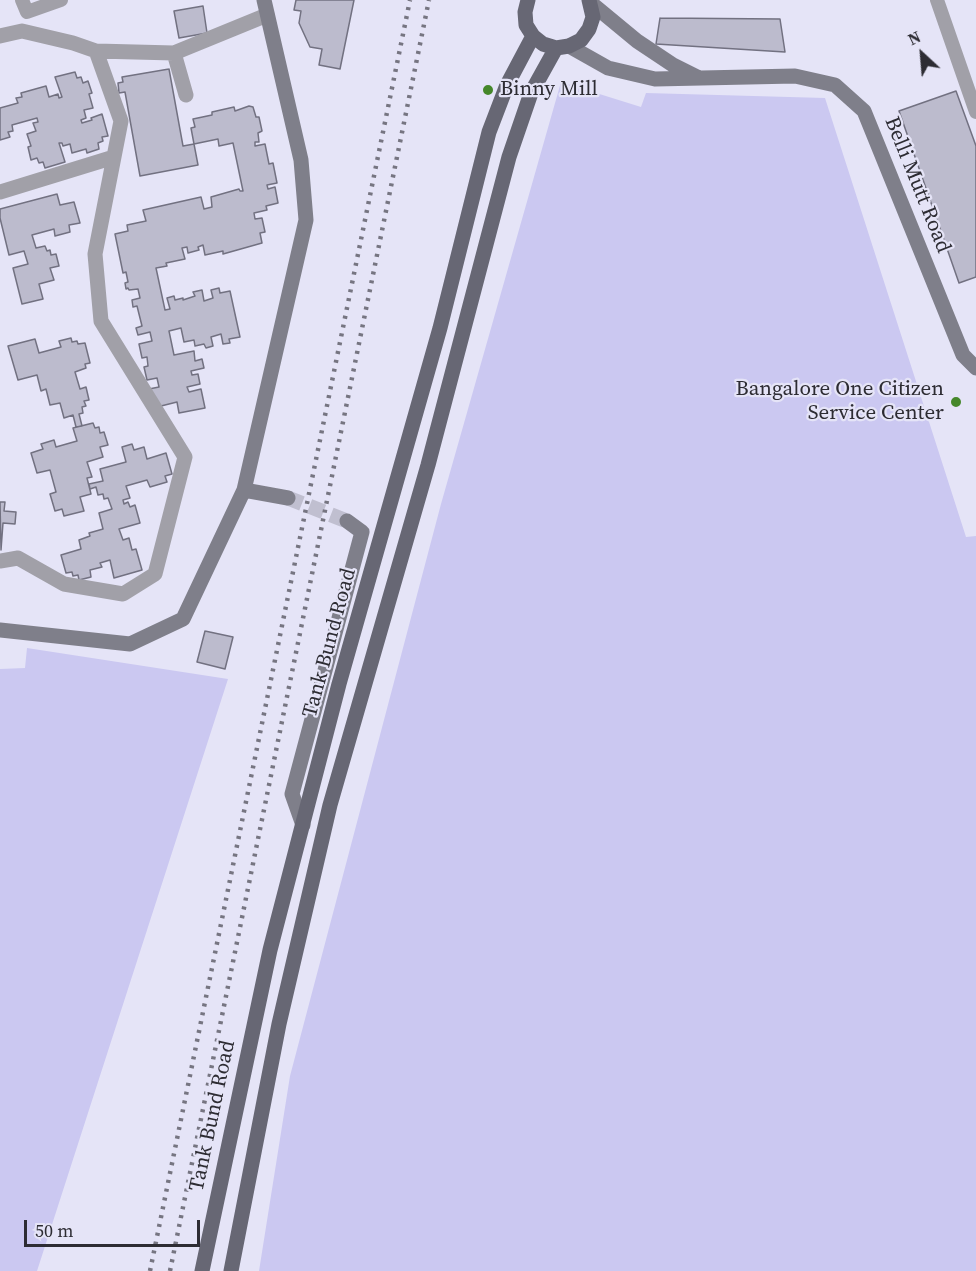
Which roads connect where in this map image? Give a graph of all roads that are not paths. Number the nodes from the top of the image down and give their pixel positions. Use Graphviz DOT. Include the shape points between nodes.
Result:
graph roads {
  1 [pos="22,0"];
  2 [pos="61,0"];
  3 [pos="528,0"];
  4 [pos="937,0"];
  5 [pos="590,2"];
  6 [pos="265,7"];
  7 [pos="0,36"];
  8 [pos="533,36"];
  9 [pos="563,47"];
  10 [pos="96,51"];
  11 [pos="174,53"];
  12 [pos="699,78"];
  13 [pos="186,95"];
  14 [pos="976,112"];
  15 [pos="114,157"];
  16 [pos="0,192"];
  17 [pos="976,368"];
  18 [pos="244,490"];
  19 [pos="288,498"];
  20 [pos="346,521"];
  21 [pos="0,561"];
  22 [pos="0,630"];
  23 [pos="303,825"];
  24 [pos="202,1271"];
  25 [pos="231,1271"];
  1 -- 2 [label="lane" via="27,12"];
  3 -- 8 [label="main road" via="526,25"];
  4 -- 14 [label="lane"];
  5 -- 9 [label="main road, Tank Bund Road" via="589,30 581,40"];
  5 -- 12 [label="street, Belli Mutt Road" via="637,41"];
  6 -- 11 [label="street"];
  6 -- 18 [label="street" via="301,160 306,220"];
  7 -- 10 [label="street" via="22,31"];
  8 -- 9 [label="main road" via="543,44"];
  8 -- 23 [label="main road, Tank Bund Road" via="507,85 489,132 440,328"];
  9 -- 12 [label="street, Belli Mutt Road" via="608,68 646,77"];
  9 -- 25 [label="main road, Tank Bund Road" via="531,93 509,157 428,465 330,805 279,1023"];
  10 -- 11 [label="street"];
  10 -- 15 [label="street" via="121,121"];
  11 -- 13 [label="street"];
  12 -- 17 [label="street, Belli Mutt Road" via="795,76 835,85 864,111 963,355"];
  15 -- 16 [label="street"];
  15 -- 21 [label="street" via="95,254 101,321 185,457 155,574 123,594 64,584 18,558"];
  18 -- 19 [label="street"];
  18 -- 22 [label="street" via="183,620 130,644"];
  20 -- 23 [label="street" via="362,532 292,794"];
  23 -- 24 [label="main road, Tank Bund Road" via="270,950"];
}
